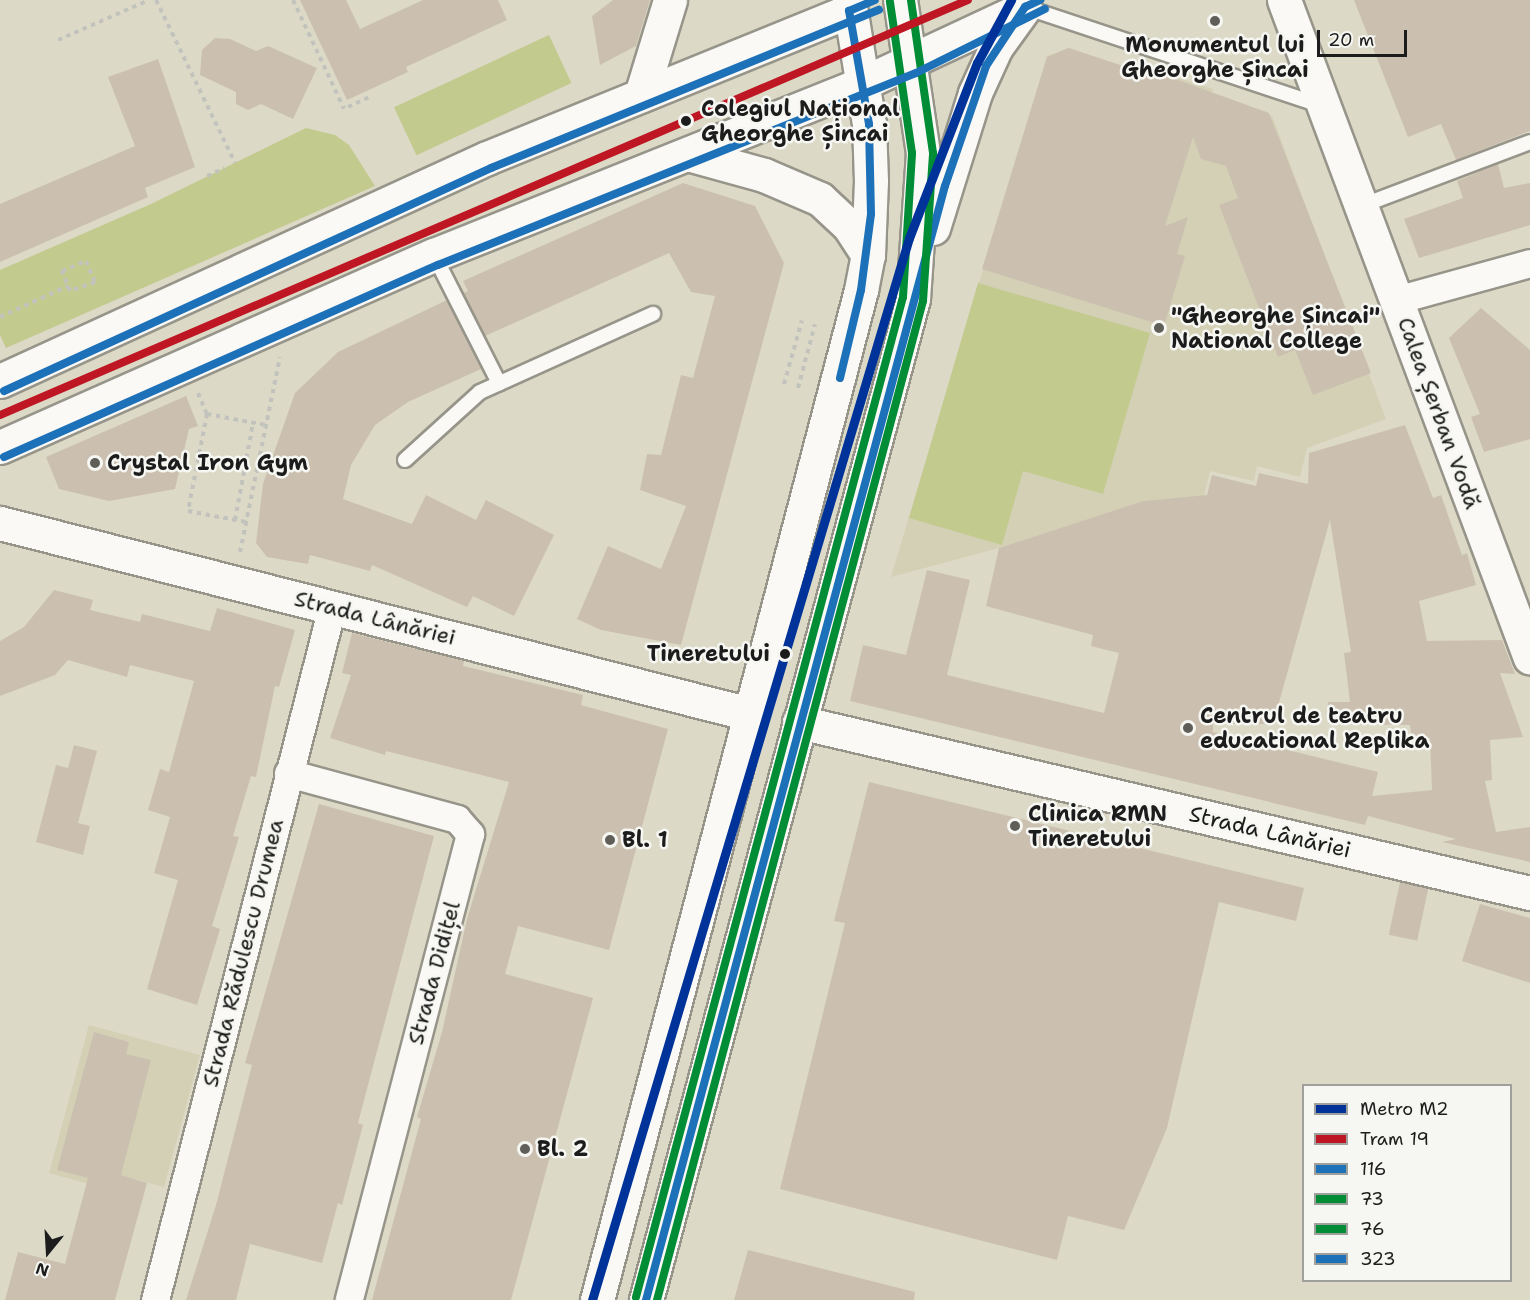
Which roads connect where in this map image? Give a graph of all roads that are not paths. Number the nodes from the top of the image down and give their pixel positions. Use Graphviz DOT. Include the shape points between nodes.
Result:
graph roads {
  1 [pos="670,0"];
  2 [pos="900,0"];
  3 [pos="1284,0"];
  4 [pos="1033,3"];
  5 [pos="858,4"];
  6 [pos="912,63"];
  7 [pos="863,83"];
  8 [pos="641,95"];
  9 [pos="1324,107"];
  10 [pos="1530,142"];
  11 [pos="688,154"];
  12 [pos="1361,206"];
  13 [pos="434,255"];
  14 [pos="868,255"];
  15 [pos="1530,263"];
  16 [pos="913,299"];
  17 [pos="1396,300"];
  18 [pos="653,314"];
  19 [pos="0,381"];
  20 [pos="499,383"];
  21 [pos="0,447"];
  22 [pos="405,460"];
  23 [pos="0,523"];
  24 [pos="332,607"];
  25 [pos="1530,658"];
  26 [pos="750,714"];
  27 [pos="799,722"];
  28 [pos="288,773"];
  29 [pos="1530,892"];
  30 [pos="155,1300"];
  31 [pos="349,1300"];
  32 [pos="597,1300"];
  33 [pos="646,1300"];
  1 -- 8 [label="main road"];
  2 -- 6 [label="main road"];
  3 -- 9 [label="main road, Calea Șerban Vodă"];
  4 -- 6 [label="main road"];
  4 -- 9 [label="lane"];
  4 -- 16 [label="main road" via="996,47 975,93"];
  5 -- 7 [label="main road"];
  5 -- 8 [label="main road"];
  6 -- 7 [label="main road"];
  6 -- 16 [label="main road" via="923,153"];
  7 -- 11 [label="main road"];
  7 -- 14 [label="main road" via="871,181"];
  8 -- 19 [label="main road" via="487,158"];
  9 -- 12 [label="main road, Calea Șerban Vodă"];
  10 -- 12 [label="lane"];
  11 -- 13 [label="main road"];
  11 -- 14 [label="main road" via="764,174 820,199 849,226"];
  12 -- 17 [label="main road, Calea Șerban Vodă"];
  13 -- 20 [label="lane"];
  13 -- 21 [label="main road"];
  14 -- 26 [label="main road" via="854,327"];
  15 -- 17 [label="street"];
  16 -- 27 [label="main road"];
  17 -- 25 [label="main road, Calea Șerban Vodă"];
  18 -- 20 [label="lane"];
  20 -- 22 [label="lane" via="463,403"];
  23 -- 24 [label="main road, Strada Lânăriei"];
  24 -- 26 [label="main road, Strada Lânăriei"];
  24 -- 28 [label="street, Strada Rădulescu Drumea"];
  26 -- 32 [label="main road"];
  27 -- 29 [label="main road, Strada Lânăriei"];
  27 -- 33 [label="main road"];
  28 -- 30 [label="street, Strada Rădulescu Drumea"];
  28 -- 31 [label="street, Strada Didițel" via="457,819 470,834"];
}
